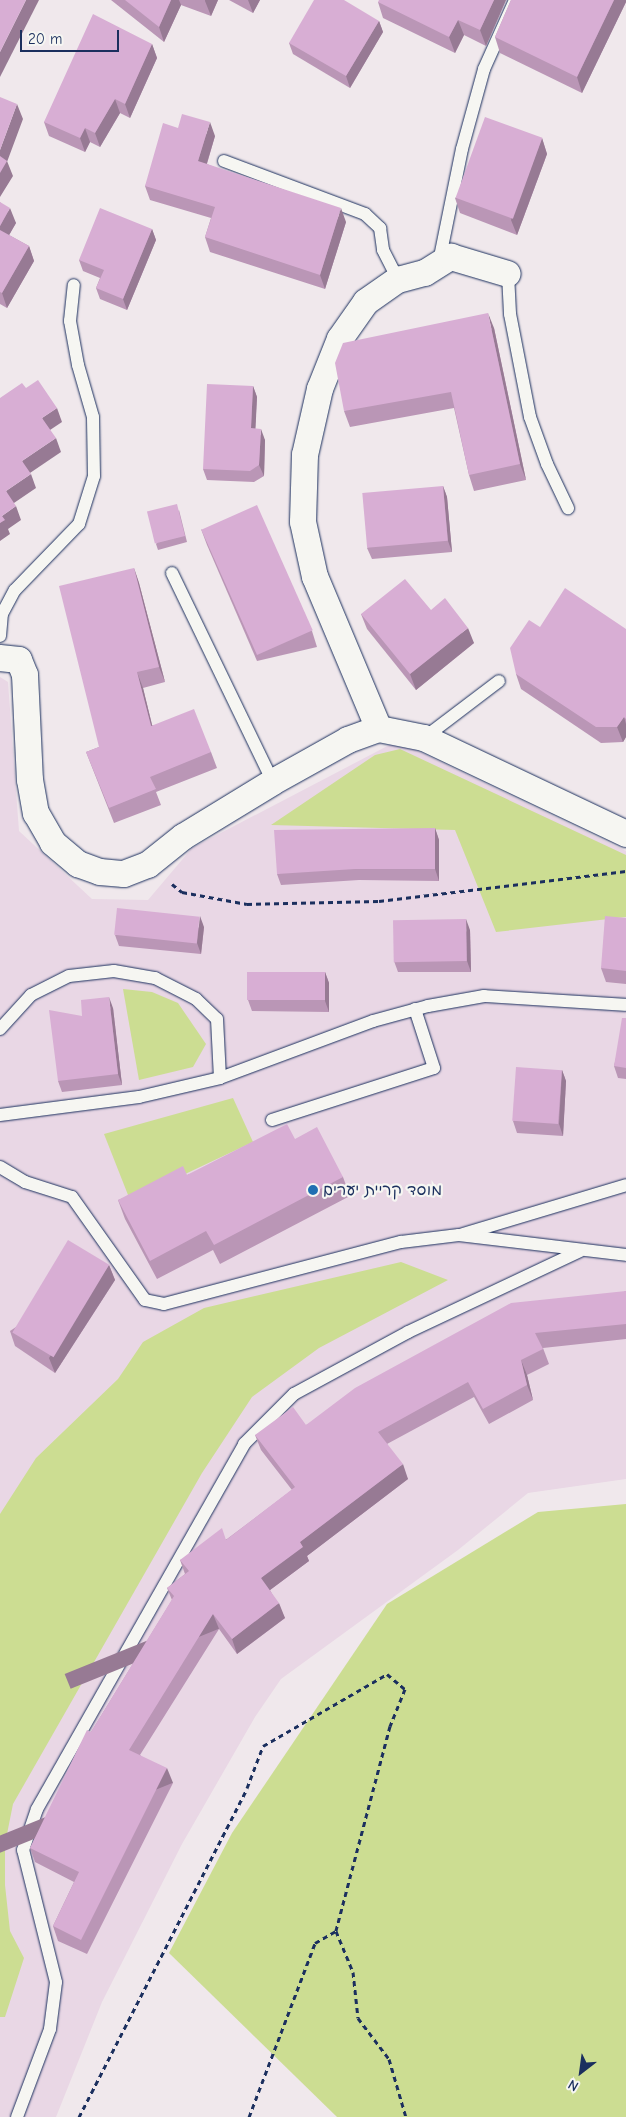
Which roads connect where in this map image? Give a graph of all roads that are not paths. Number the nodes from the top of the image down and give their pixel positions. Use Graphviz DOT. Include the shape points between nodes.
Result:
graph roads {
  1 [pos="515,0"];
  2 [pos="224,161"];
  3 [pos="439,262"];
  4 [pos="508,274"];
  5 [pos="398,280"];
  6 [pos="74,285"];
  7 [pos="568,508"];
  8 [pos="172,573"];
  9 [pos="0,636"];
  10 [pos="0,658"];
  11 [pos="499,681"];
  12 [pos="379,729"];
  13 [pos="424,738"];
  14 [pos="273,782"];
  15 [pos="626,834"];
  16 [pos="626,1005"];
  17 [pos="415,1009"];
  18 [pos="0,1029"];
  19 [pos="220,1078"];
  20 [pos="0,1115"];
  21 [pos="272,1120"];
  22 [pos="0,1167"];
  23 [pos="626,1186"];
  24 [pos="459,1235"];
  25 [pos="580,1251"];
  26 [pos="626,1256"];
  27 [pos="17,2117"];
  1 -- 3 [label="lane" via="484,69 462,149"];
  2 -- 5 [label="lane" via="365,214 380,228 383,250"];
  3 -- 4 [label="street" via="451,257"];
  3 -- 5 [label="street" via="424,273"];
  4 -- 7 [label="lane" via="510,314 530,417"];
  5 -- 12 [label="street" via="366,302 340,339 320,388 305,454 303,522 314,577"];
  6 -- 9 [label="lane" via="70,321 93,417 94,476 78,524 15,590 2,614"];
  8 -- 14 [label="lane"];
  10 -- 14 [label="street" via="19,660 25,675 30,780 36,813 54,843 78,864 100,872 124,874 148,865 183,837"];
  11 -- 13 [label="lane"];
  12 -- 13 [label="street"];
  12 -- 14 [label="street" via="348,740"];
  13 -- 15 [label="street"];
  16 -- 17 [label="lane" via="484,996"];
  17 -- 19 [label="lane"];
  17 -- 21 [label="lane" via="434,1068"];
  18 -- 19 [label="lane" via="32,995 69,976 114,971 155,978 196,999 217,1019"];
  19 -- 20 [label="lane" via="139,1097"];
  22 -- 24 [label="lane" via="26,1182 72,1197 145,1300 164,1304 401,1242"];
  23 -- 24 [label="lane"];
  24 -- 25 [label="lane"];
  25 -- 26 [label="lane"];
  25 -- 27 [label="lane" via="408,1332 294,1394 244,1444 37,1809 23,1850 56,1982 50,2029"];
}
